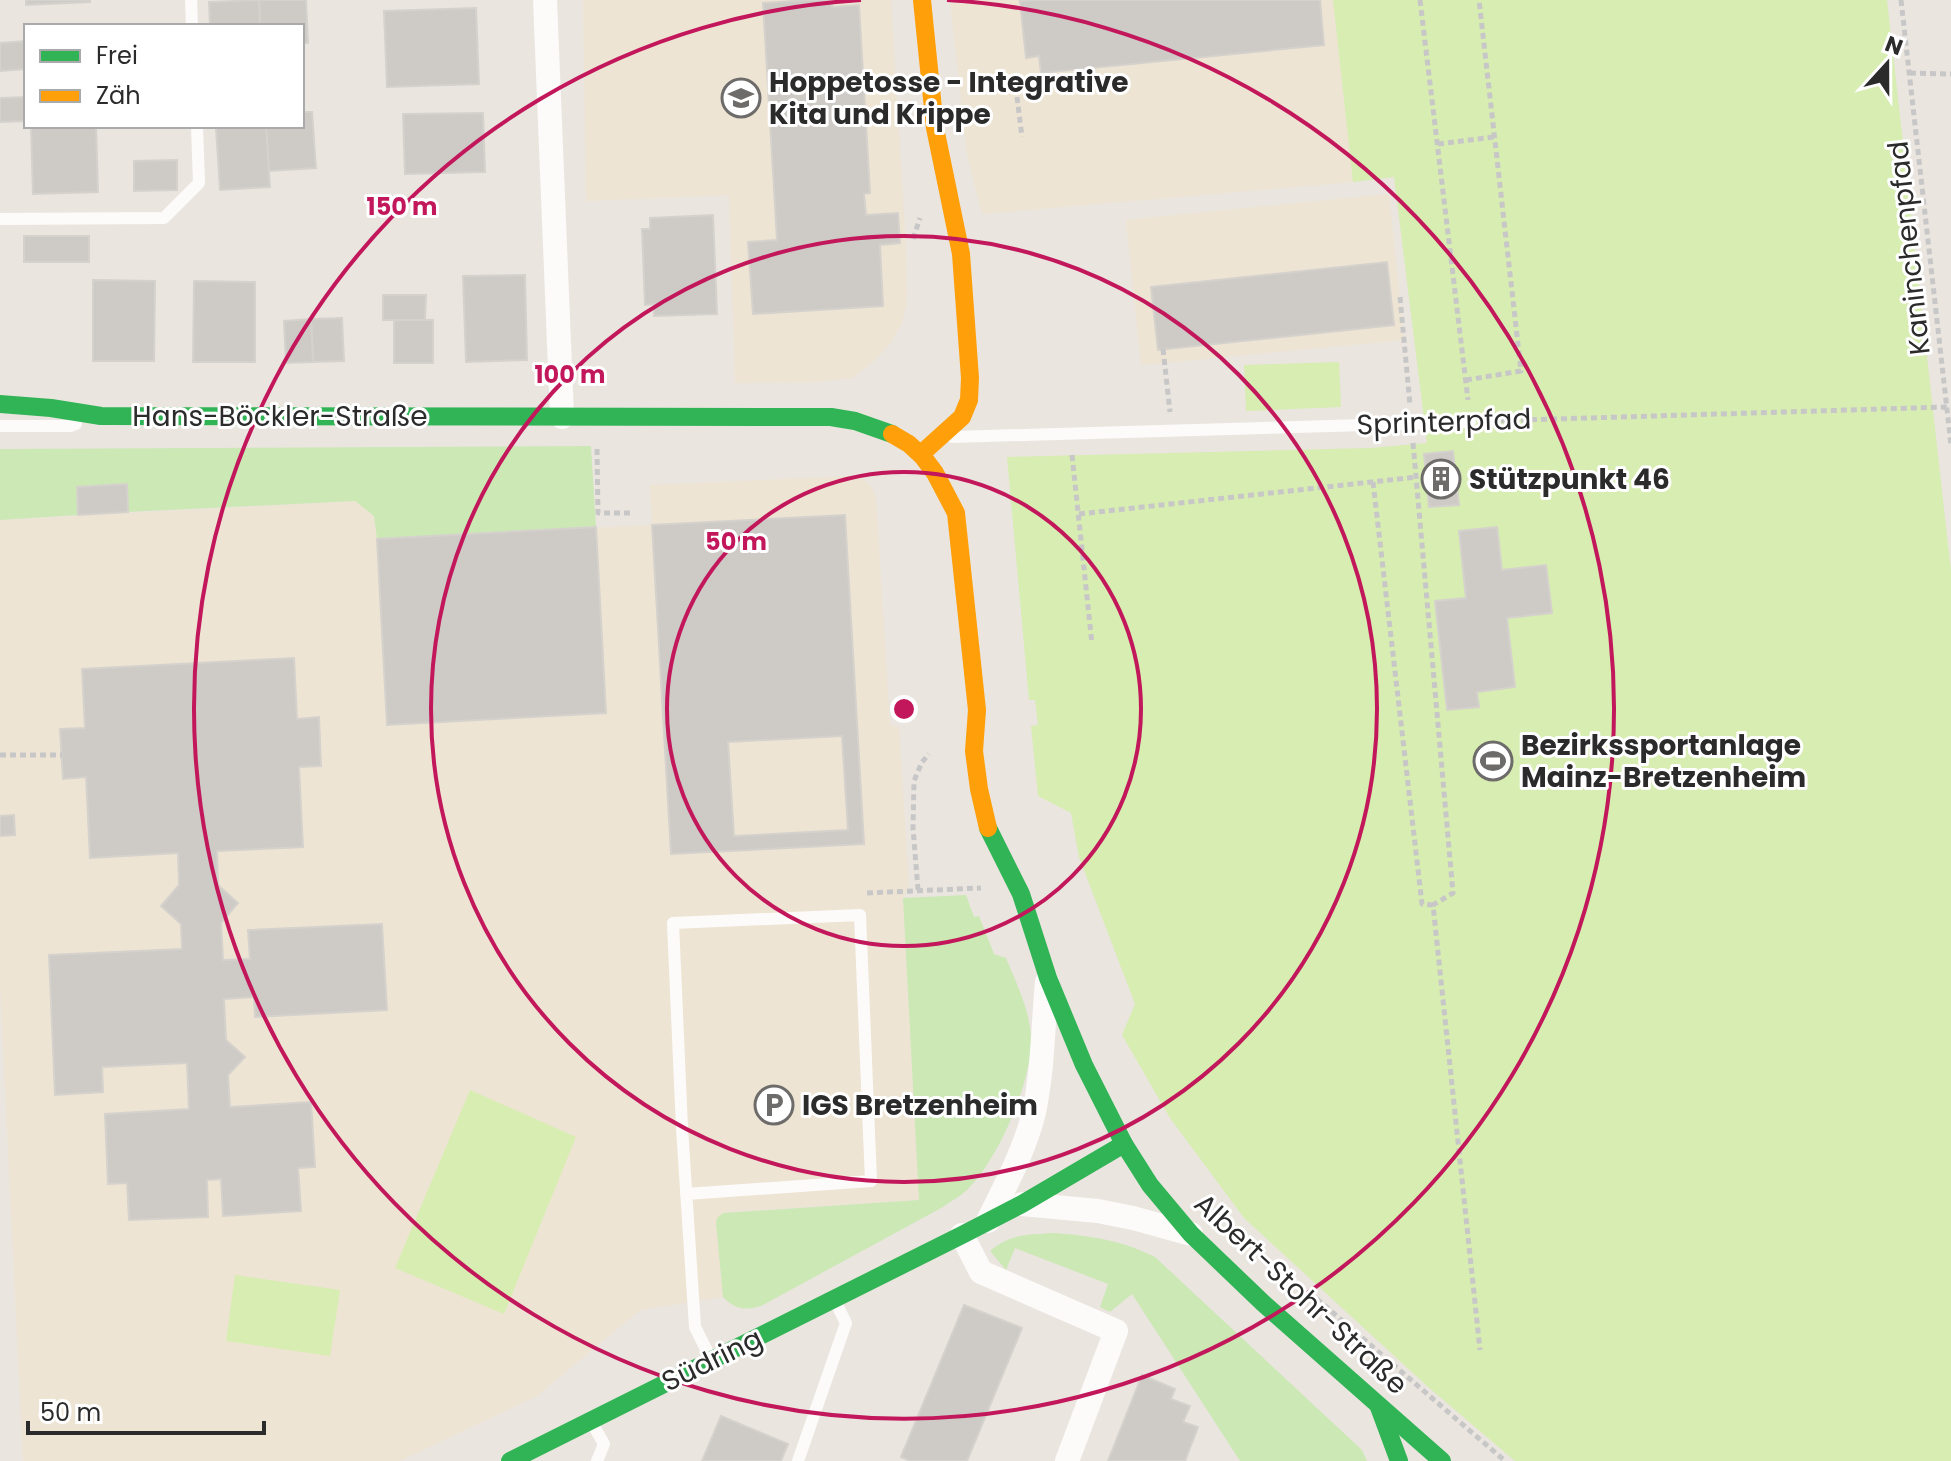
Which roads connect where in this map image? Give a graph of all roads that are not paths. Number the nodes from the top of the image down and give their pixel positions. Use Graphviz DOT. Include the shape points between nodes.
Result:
graph roads {
  1 [pos="191,0"];
  2 [pos="545,0"];
  3 [pos="922,0"];
  4 [pos="192,24"];
  5 [pos="197,128"];
  6 [pos="0,219"];
  7 [pos="0,404"];
  8 [pos="101,416"];
  9 [pos="562,417"];
  10 [pos="1470,422"];
  11 [pos="0,426"];
  12 [pos="941,438"];
  13 [pos="921,454"];
  14 [pos="977,710"];
  15 [pos="996,750"];
  16 [pos="1012,839"];
  17 [pos="1021,894"];
  18 [pos="1048,978"];
  19 [pos="1124,1144"];
  20 [pos="686,1194"];
  21 [pos="1022,1204"];
  22 [pos="988,1221"];
  23 [pos="1191,1234"];
  24 [pos="962,1235"];
  25 [pos="834,1300"];
  26 [pos="711,1360"];
  27 [pos="1379,1407"];
  28 [pos="590,1421"];
  29 [pos="510,1461"];
  30 [pos="597,1461"];
  31 [pos="798,1461"];
  32 [pos="1067,1461"];
  33 [pos="1399,1461"];
  34 [pos="1442,1461"];
  1 -- 4 [label="lane"];
  2 -- 9 [label="street"];
  3 -- 12 [label="main road" via="935,128 961,254 970,378 962,417"];
  5 -- 6 [label="lane" via="199,183 164,218"];
  7 -- 8 [label="main road, Hans-Böckler-Straße"];
  8 -- 9 [label="main road, Hans-Böckler-Straße"];
  8 -- 11 [label="lane" via="71,426"];
  9 -- 13 [label="main road, Hans-Böckler-Straße" via="831,417 881,428"];
  10 -- 12 [label="lane, Sprinterpfad"];
  12 -- 13 [label="main road"];
  13 -- 14 [label="main road, Albert-Stohr-Straße" via="956,513"];
  14 -- 15 [label="main road, Albert-Stohr-Straße"];
  14 -- 17 [label="main road, Albert-Stohr-Straße" via="974,751 988,828"];
  16 -- 17 [label="main road, Albert-Stohr-Straße"];
  17 -- 18 [label="main road, Albert-Stohr-Straße"];
  18 -- 19 [label="main road, Albert-Stohr-Straße"];
  18 -- 22 [label="street" via="1033,1115"];
  19 -- 21 [label="main road, Südring"];
  19 -- 23 [label="main road, Albert-Stohr-Straße"];
  20 -- 20 [label="lane" via="673,923 860,915 871,1181"];
  20 -- 26 [label="lane" via="695,1327"];
  21 -- 22 [label="main road, Südring"];
  21 -- 23 [label="street" via="1098,1211"];
  22 -- 24 [label="main road, Südring"];
  23 -- 27 [label="main road, Albert-Stohr-Straße"];
  24 -- 25 [label="main road, Südring"];
  24 -- 32 [label="street" via="981,1272 1116,1331"];
  25 -- 26 [label="main road, Südring"];
  25 -- 31 [label="lane" via="846,1323"];
  26 -- 28 [label="main road, Südring"];
  27 -- 33 [label="main road"];
  27 -- 34 [label="main road, Albert-Stohr-Straße"];
  28 -- 29 [label="main road, Südring"];
  28 -- 30 [label="lane" via="604,1444"];
}
